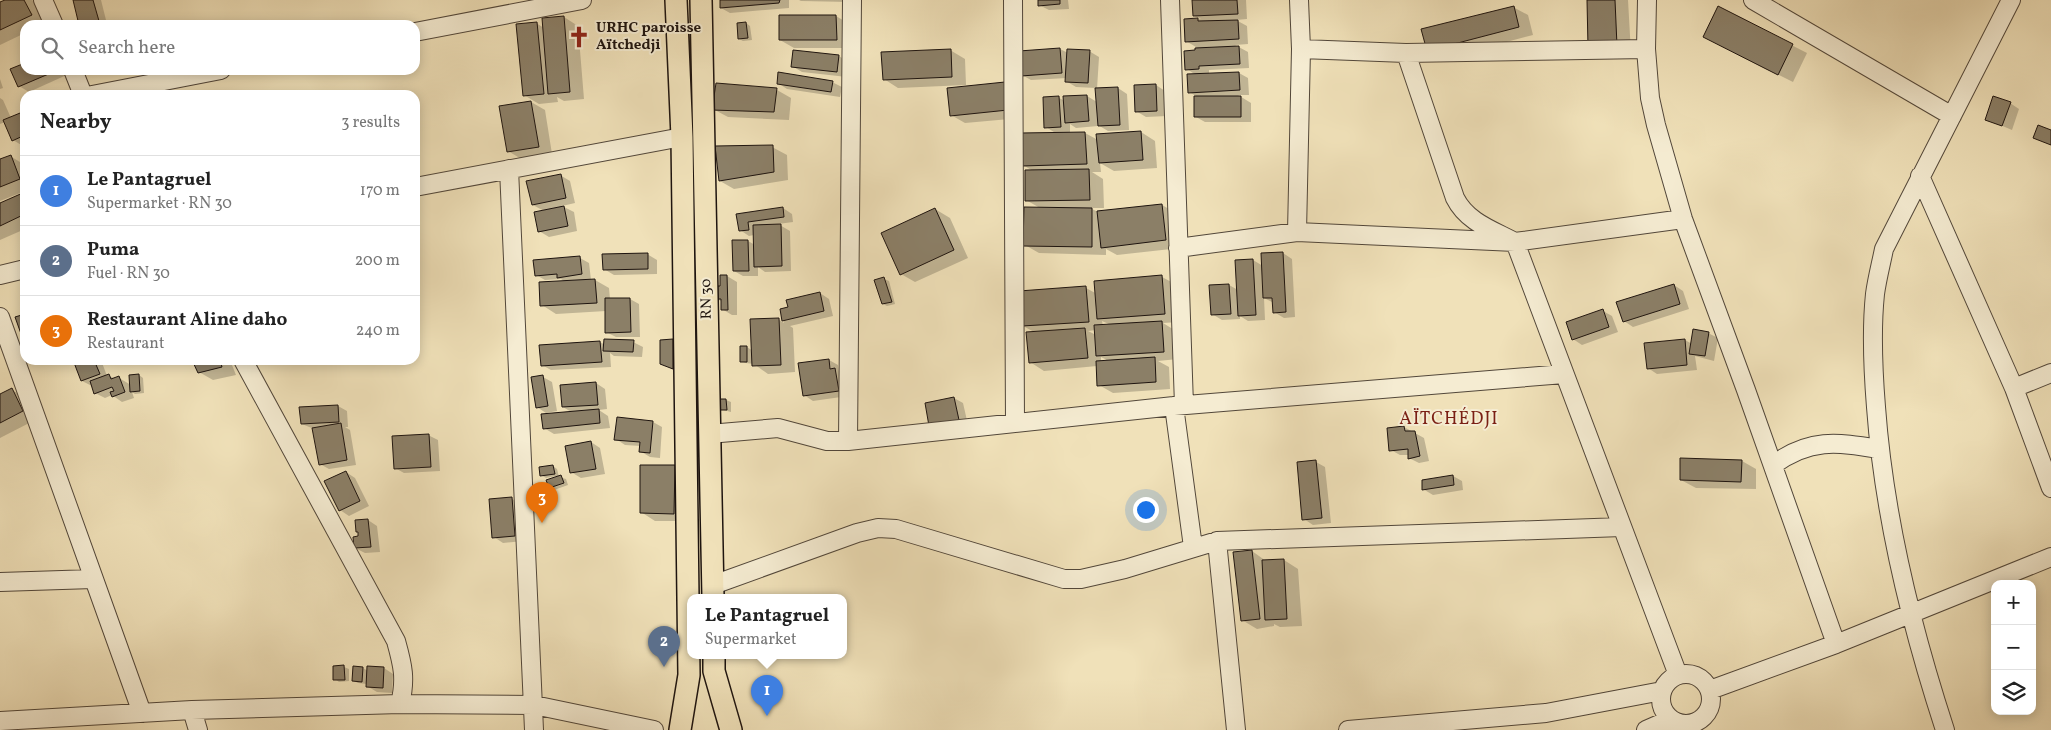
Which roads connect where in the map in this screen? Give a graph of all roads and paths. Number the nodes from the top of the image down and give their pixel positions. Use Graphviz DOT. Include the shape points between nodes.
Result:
graph roads {
  1 [pos="43,0"];
  2 [pos="582,0"];
  3 [pos="676,0"];
  4 [pos="701,0"];
  5 [pos="852,0"];
  6 [pos="1013,0"];
  7 [pos="1170,0"];
  8 [pos="1299,0"];
  9 [pos="1647,0"];
  10 [pos="1753,0"];
  11 [pos="2011,0"];
  12 [pos="52,20"];
  13 [pos="420,31"];
  14 [pos="1301,49"];
  15 [pos="1646,49"];
  16 [pos="1406,53"];
  17 [pos="74,75"];
  18 [pos="195,75"];
  19 [pos="81,90"];
  20 [pos="118,90"];
  21 [pos="1952,116"];
  22 [pos="682,137"];
  23 [pos="509,169"];
  24 [pos="1920,176"];
  25 [pos="420,186"];
  26 [pos="1683,219"];
  27 [pos="1297,232"];
  28 [pos="1515,242"];
  29 [pos="1178,248"];
  30 [pos="20,270"];
  31 [pos="0,275"];
  32 [pos="0,316"];
  33 [pos="246,365"];
  34 [pos="2051,373"];
  35 [pos="1564,374"];
  36 [pos="2014,388"];
  37 [pos="1179,406"];
  38 [pos="1015,424"];
  39 [pos="709,434"];
  40 [pos="848,441"];
  41 [pos="1879,449"];
  42 [pos="1772,464"];
  43 [pos="2051,488"];
  44 [pos="1622,528"];
  45 [pos="1217,541"];
  46 [pos="1193,547"];
  47 [pos="2051,557"];
  48 [pos="93,579"];
  49 [pos="0,582"];
  50 [pos="713,591"];
  51 [pos="688,594"];
  52 [pos="1911,614"];
  53 [pos="1836,644"];
  54 [pos="689,659"];
  55 [pos="714,659"];
  56 [pos="1678,675"];
  57 [pos="1710,690"];
  58 [pos="1662,691"];
  59 [pos="400,704"];
  60 [pos="534,705"];
  61 [pos="192,710"];
  62 [pos="142,713"];
  63 [pos="0,721"];
  64 [pos="1681,724"];
  65 [pos="198,730"];
  66 [pos="534,730"];
  67 [pos="654,730"];
  68 [pos="680,730"];
  69 [pos="731,730"];
  70 [pos="1236,730"];
  71 [pos="1348,730"];
  72 [pos="1646,730"];
  73 [pos="1945,730"];
  1 -- 12 [label="street"];
  2 -- 13 [label="street"];
  3 -- 22 [label="main road, RN 30"];
  4 -- 39 [label="main road, RN 30 / RN 30"];
  5 -- 40 [label="street"];
  6 -- 38 [label="street"];
  7 -- 29 [label="street"];
  8 -- 14 [label="street"];
  9 -- 15 [label="street"];
  10 -- 21 [label="street"];
  11 -- 21 [label="street"];
  14 -- 16 [label="street"];
  14 -- 27 [label="street"];
  15 -- 16 [label="street"];
  15 -- 26 [label="street" via="1656,126"];
  16 -- 28 [label="street" via="1461,209 1470,218"];
  17 -- 19 [label="street"];
  18 -- 20 [label="street"];
  21 -- 24 [label="street"];
  22 -- 23 [label="street"];
  22 -- 51 [label="main road, RN 30"];
  23 -- 25 [label="street"];
  23 -- 60 [label="street"];
  24 -- 36 [label="street"];
  24 -- 41 [label="street" via="1884,249 1875,292 1873,368"];
  26 -- 28 [label="street"];
  26 -- 42 [label="street"];
  27 -- 28 [label="street"];
  27 -- 29 [label="street"];
  28 -- 35 [label="street"];
  29 -- 37 [label="street"];
  30 -- 31 [label="street"];
  32 -- 48 [label="street"];
  33 -- 59 [label="street" via="396,641 404,685"];
  34 -- 36 [label="street"];
  35 -- 37 [label="street"];
  35 -- 44 [label="street"];
  36 -- 43 [label="street"];
  37 -- 38 [label="street"];
  37 -- 46 [label="street"];
  38 -- 40 [label="street"];
  39 -- 40 [label="street" via="778,428 827,441"];
  39 -- 50 [label="main road, RN 30 / RN 30"];
  41 -- 42 [label="street" via="1842,442 1821,443 1802,447"];
  41 -- 52 [label="street" via="1890,520"];
  42 -- 53 [label="street"];
  44 -- 45 [label="street"];
  44 -- 56 [label="street"];
  45 -- 46 [label="street"];
  45 -- 70 [label="street"];
  46 -- 50 [label="street" via="1125,569 1081,579 1064,579 896,529 878,528 857,533"];
  47 -- 52 [label="street"];
  48 -- 49 [label="street"];
  48 -- 62 [label="street"];
  52 -- 53 [label="street"];
  52 -- 73 [label="street"];
  53 -- 57 [label="street"];
  54 -- 68 [label="main road, RN 30"];
  55 -- 69 [label="main road" via="714,671"];
  56 -- 57 [label="street" via="1685,673 1700,678"];
  56 -- 58 [label="street" via="1670,678"];
  57 -- 64 [label="street" via="1710,706 1706,713 1694,723"];
  58 -- 64 [label="street" via="1662,707"];
  58 -- 71 [label="street" via="1546,713"];
  59 -- 60 [label="street"];
  59 -- 61 [label="street"];
  60 -- 66 [label="street"];
  60 -- 67 [label="street"];
  61 -- 62 [label="street"];
  61 -- 65 [label="street"];
  62 -- 63 [label="street"];
  64 -- 72 [label="street"];
}
